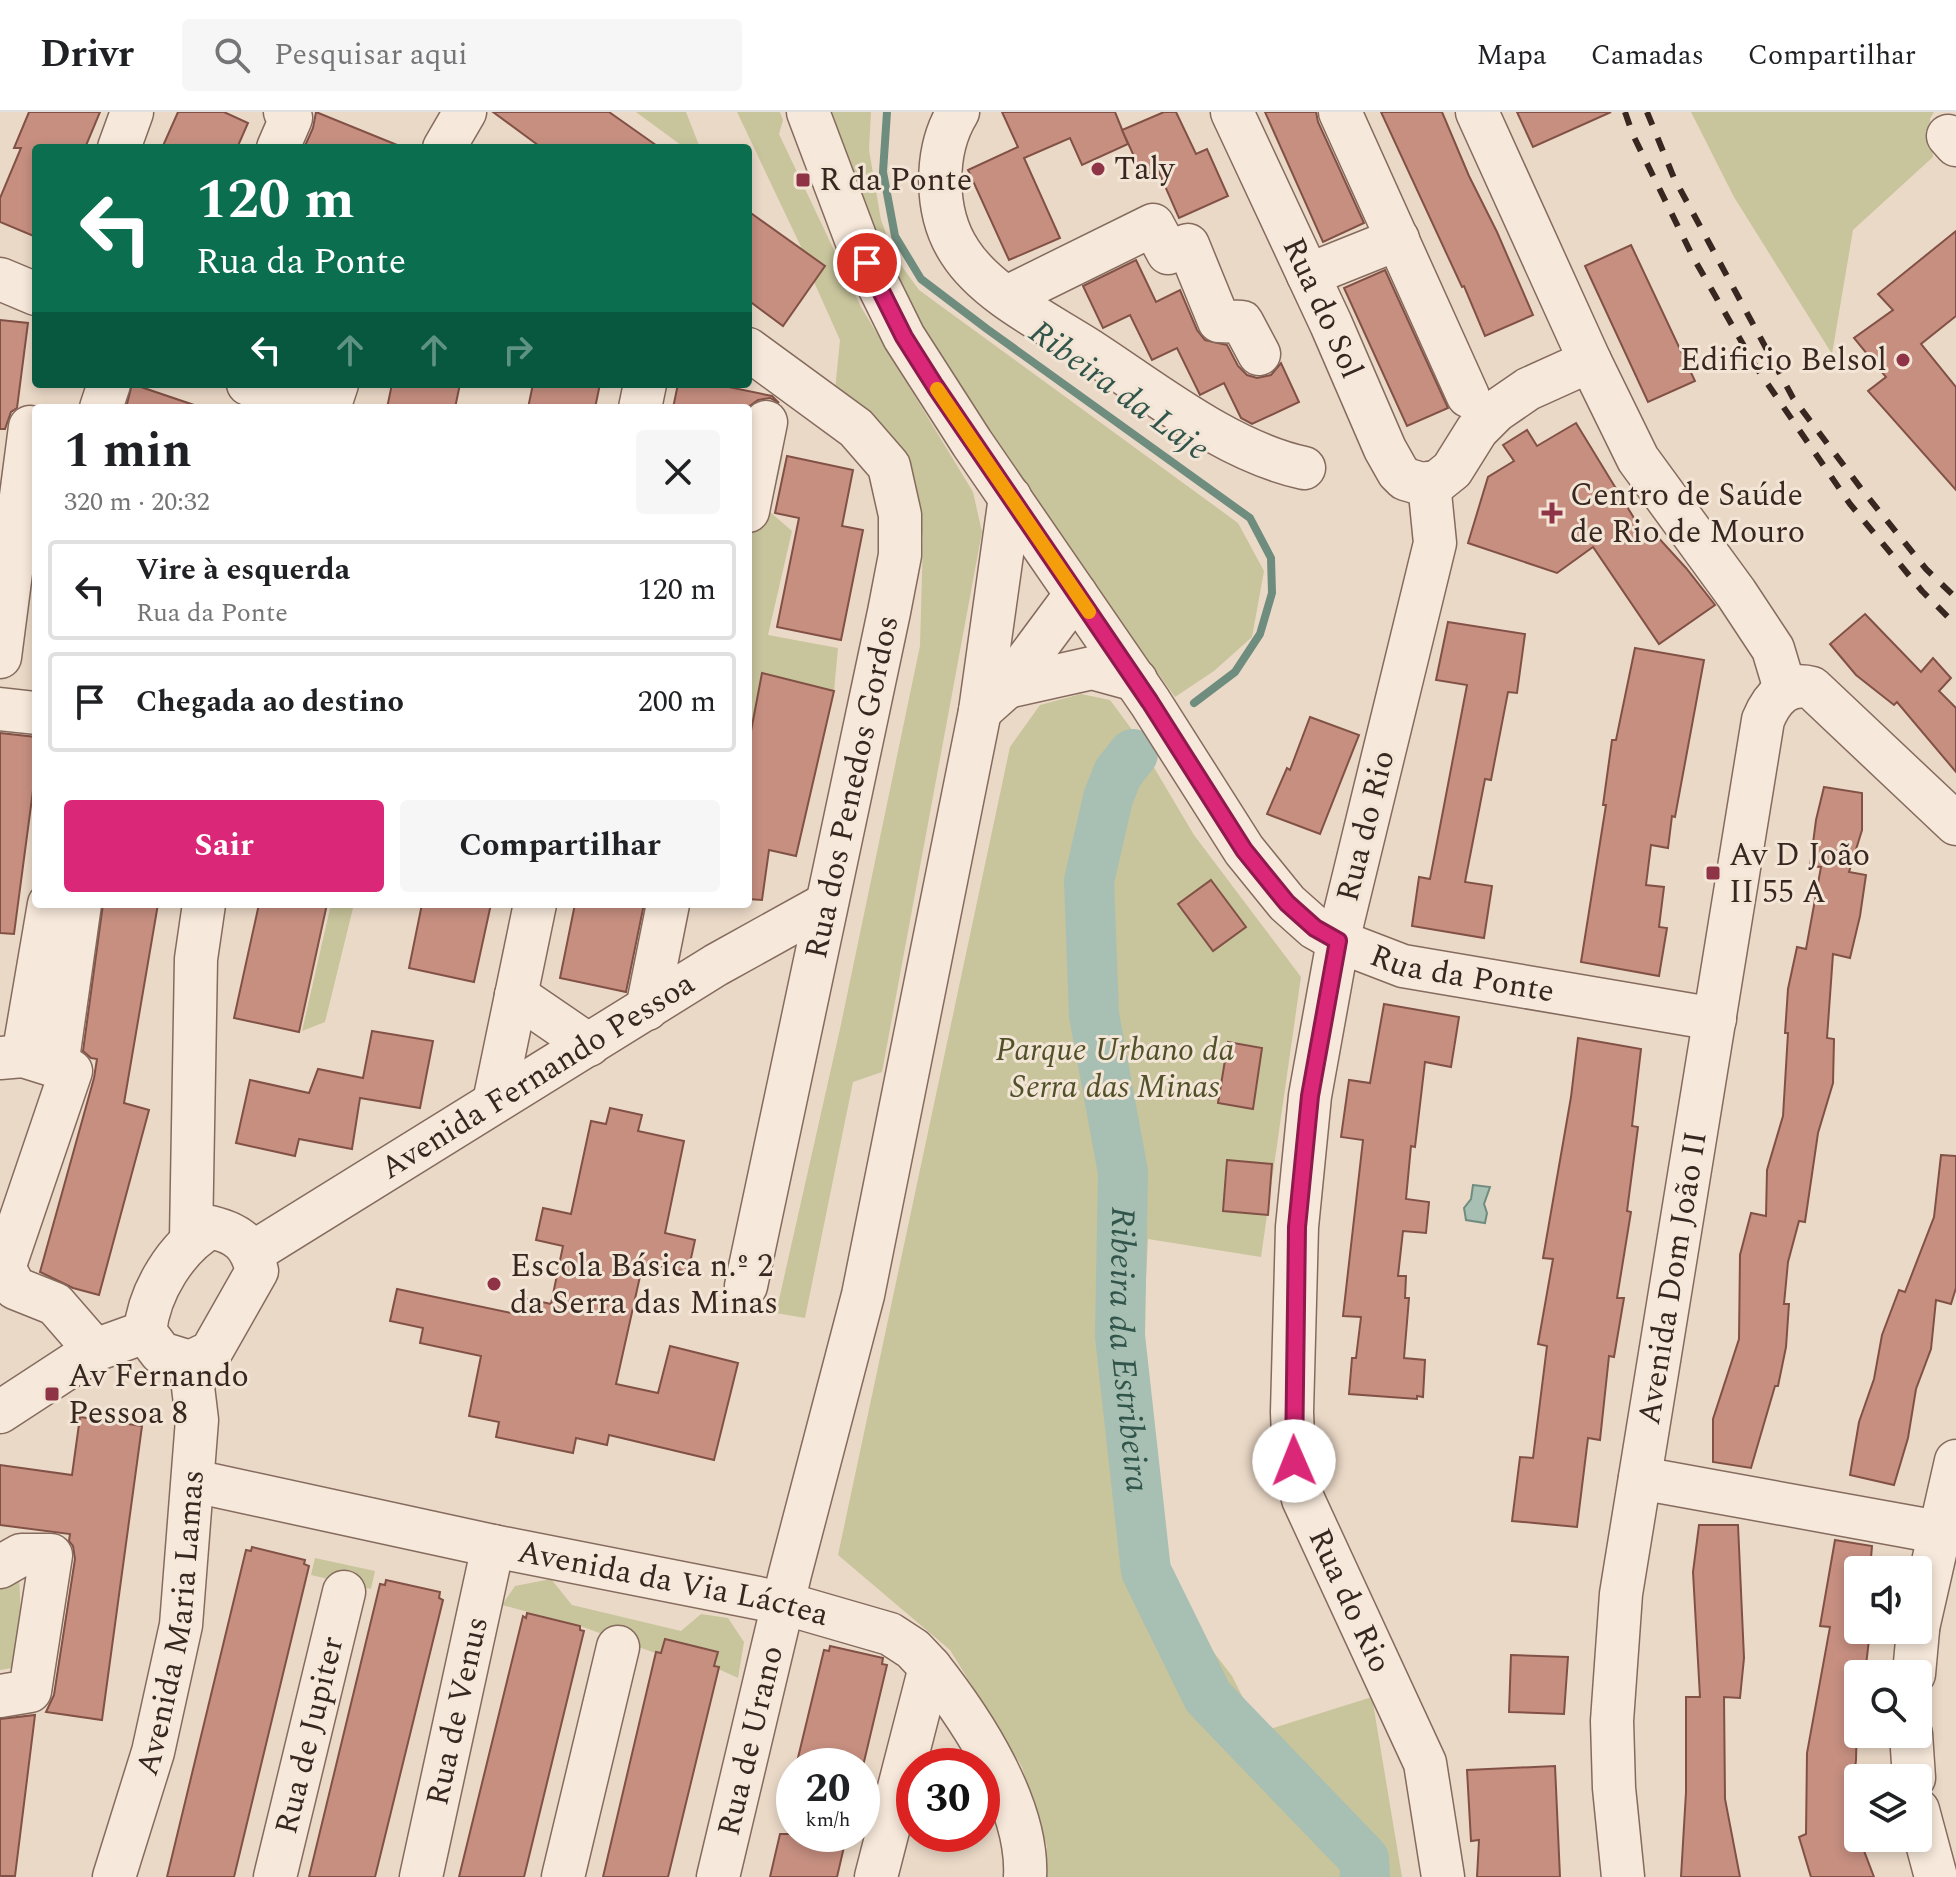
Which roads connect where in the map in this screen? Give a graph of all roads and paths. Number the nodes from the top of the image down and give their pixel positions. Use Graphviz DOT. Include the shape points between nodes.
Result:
graph roads {
  1 [pos="132,112"];
  2 [pos="285,112"];
  3 [pos="808,112"];
  4 [pos="958,112"];
  5 [pos="1232,112"];
  6 [pos="1340,112"];
  7 [pos="1477,112"];
  8 [pos="120,144"];
  9 [pos="280,144"];
  10 [pos="1398,239"];
  11 [pos="1308,275"];
  12 [pos="0,279"];
  13 [pos="32,292"];
  14 [pos="1007,297"];
  15 [pos="752,352"];
  16 [pos="1259,354"];
  17 [pos="1590,361"];
  18 [pos="259,388"];
  19 [pos="1468,396"];
  20 [pos="302,404"];
  21 [pos="766,422"];
  22 [pos="32,428"];
  23 [pos="1304,468"];
  24 [pos="1429,483"];
  25 [pos="752,491"];
  26 [pos="1010,497"];
  27 [pos="1076,594"];
  28 [pos="0,657"];
  29 [pos="1136,680"];
  30 [pos="1785,689"];
  31 [pos="994,699"];
  32 [pos="0,709"];
  33 [pos="32,713"];
  34 [pos="1956,824"];
  35 [pos="826,904"];
  36 [pos="48,908"];
  37 [pos="79,908"];
  38 [pos="203,908"];
  39 [pos="534,908"];
  40 [pos="667,908"];
  41 [pos="1338,941"];
  42 [pos="516,995"];
  43 [pos="647,1009"];
  44 [pos="1715,1019"];
  45 [pos="589,1045"];
  46 [pos="27,1060"];
  47 [pos="494,1102"];
  48 [pos="191,1239"];
  49 [pos="252,1253"];
  50 [pos="2,1264"];
  51 [pos="746,1286"];
  52 [pos="145,1332"];
  53 [pos="95,1350"];
  54 [pos="190,1362"];
  55 [pos="0,1412"];
  56 [pos="1956,1461"];
  57 [pos="1640,1478"];
  58 [pos="194,1481"];
  59 [pos="1938,1532"];
  60 [pos="493,1546"];
  61 [pos="1932,1561"];
  62 [pos="0,1567"];
  63 [pos="344,1592"];
  64 [pos="783,1603"];
  65 [pos="618,1647"];
  66 [pos="930,1667"];
  67 [pos="0,1696"];
  68 [pos="1929,1852"];
  69 [pos="114,1877"];
  70 [pos="275,1877"];
  71 [pos="421,1877"];
  72 [pos="563,1877"];
  73 [pos="718,1877"];
  74 [pos="876,1877"];
  75 [pos="1025,1877"];
  76 [pos="1443,1877"];
  77 [pos="1623,1877"];
  78 [pos="1936,1877"];
  1 -- 8 [label="street"];
  2 -- 9 [label="street" via="291,118"];
  3 -- 26 [label="street, Rua da Ponte" via="857,242 904,337"];
  4 -- 14 [label="street" via="940,167 948,229 973,269"];
  5 -- 11 [label="street, Rua do Sol"];
  6 -- 10 [label="street"];
  7 -- 17 [label="street"];
  10 -- 11 [label="street"];
  10 -- 19 [label="street"];
  11 -- 24 [label="street, Rua do Sol" via="1398,472 1413,483"];
  12 -- 13 [label="street"];
  14 -- 16 [label="street" via="1153,225 1168,253 1188,245 1219,321 1242,322"];
  14 -- 23 [label="street" via="1219,433 1277,462"];
  15 -- 35 [label="street, Rua dos Penedos Gordos" via="856,428 889,466 900,515 900,555"];
  17 -- 24 [label="street" via="1528,389 1496,411 1452,470"];
  17 -- 30 [label="street" via="1638,459 1773,649"];
  18 -- 20 [label="street"];
  21 -- 25 [label="street"];
  22 -- 28 [label="street"];
  24 -- 41 [label="street, Rua do Rio" via="1435,543"];
  26 -- 27 [label="street, Rua da Ponte"];
  26 -- 31 [label="street, Rua de Urano"];
  27 -- 29 [label="street, Rua da Ponte"];
  27 -- 31 [label="street"];
  29 -- 31 [label="street" via="1092,668"];
  29 -- 41 [label="street, Rua da Ponte" via="1269,883 1315,928"];
  30 -- 34 [label="street" via="1803,686 1820,694"];
  30 -- 44 [label="street, Avenida Dom João II" via="1763,720"];
  31 -- 64 [label="street, Rua de Urano" via="863,1295"];
  32 -- 33 [label="street"];
  35 -- 43 [label="street, Avenida Fernando Pessoa"];
  35 -- 51 [label="street, Rua dos Penedos Gordos"];
  36 -- 46 [label="street"];
  37 -- 46 [label="street"];
  38 -- 48 [label="street" via="196,959"];
  39 -- 42 [label="street"];
  40 -- 43 [label="street"];
  41 -- 44 [label="street, Rua da Ponte" via="1403,966"];
  41 -- 76 [label="street, Rua do Rio" via="1310,1096 1297,1227 1294,1461 1303,1499 1425,1763"];
  42 -- 45 [label="street"];
  42 -- 47 [label="street"];
  43 -- 45 [label="street, Avenida Fernando Pessoa"];
  44 -- 57 [label="street, Avenida Dom João II"];
  45 -- 47 [label="street, Avenida Fernando Pessoa"];
  46 -- 50 [label="street" via="71,1071"];
  47 -- 49 [label="street, Avenida Fernando Pessoa"];
  48 -- 49 [label="street" via="211,1227 231,1232"];
  48 -- 52 [label="street" via="147,1309"];
  49 -- 54 [label="street" via="257,1271 235,1310 211,1352"];
  50 -- 53 [label="street" via="15,1288 55,1304"];
  52 -- 53 [label="street"];
  52 -- 54 [label="street" via="161,1353"];
  53 -- 55 [label="street"];
  54 -- 58 [label="street, Avenida Maria Lamas" via="197,1420"];
  56 -- 59 [label="street"];
  57 -- 59 [label="street"];
  57 -- 77 [label="street, Avenida Dom João II" via="1621,1594 1612,1721"];
  58 -- 60 [label="street, Avenida da Via Láctea"];
  58 -- 69 [label="street, Avenida Maria Lamas" via="181,1625 153,1752"];
  59 -- 61 [label="street"];
  60 -- 64 [label="street, Avenida da Via Láctea"];
  60 -- 71 [label="street, Rua de Venus"];
  62 -- 67 [label="street" via="21,1555 51,1555 30,1691"];
  63 -- 70 [label="street, Rua de Jupiter"];
  64 -- 66 [label="street, Avenida da Via Láctea" via="890,1634"];
  64 -- 73 [label="street, Rua de Urano"];
  65 -- 72 [label="street"];
  66 -- 74 [label="street"];
  66 -- 75 [label="street, Avenida da Via Láctea" via="983,1741 1014,1812"];
  68 -- 78 [label="street"];
}
